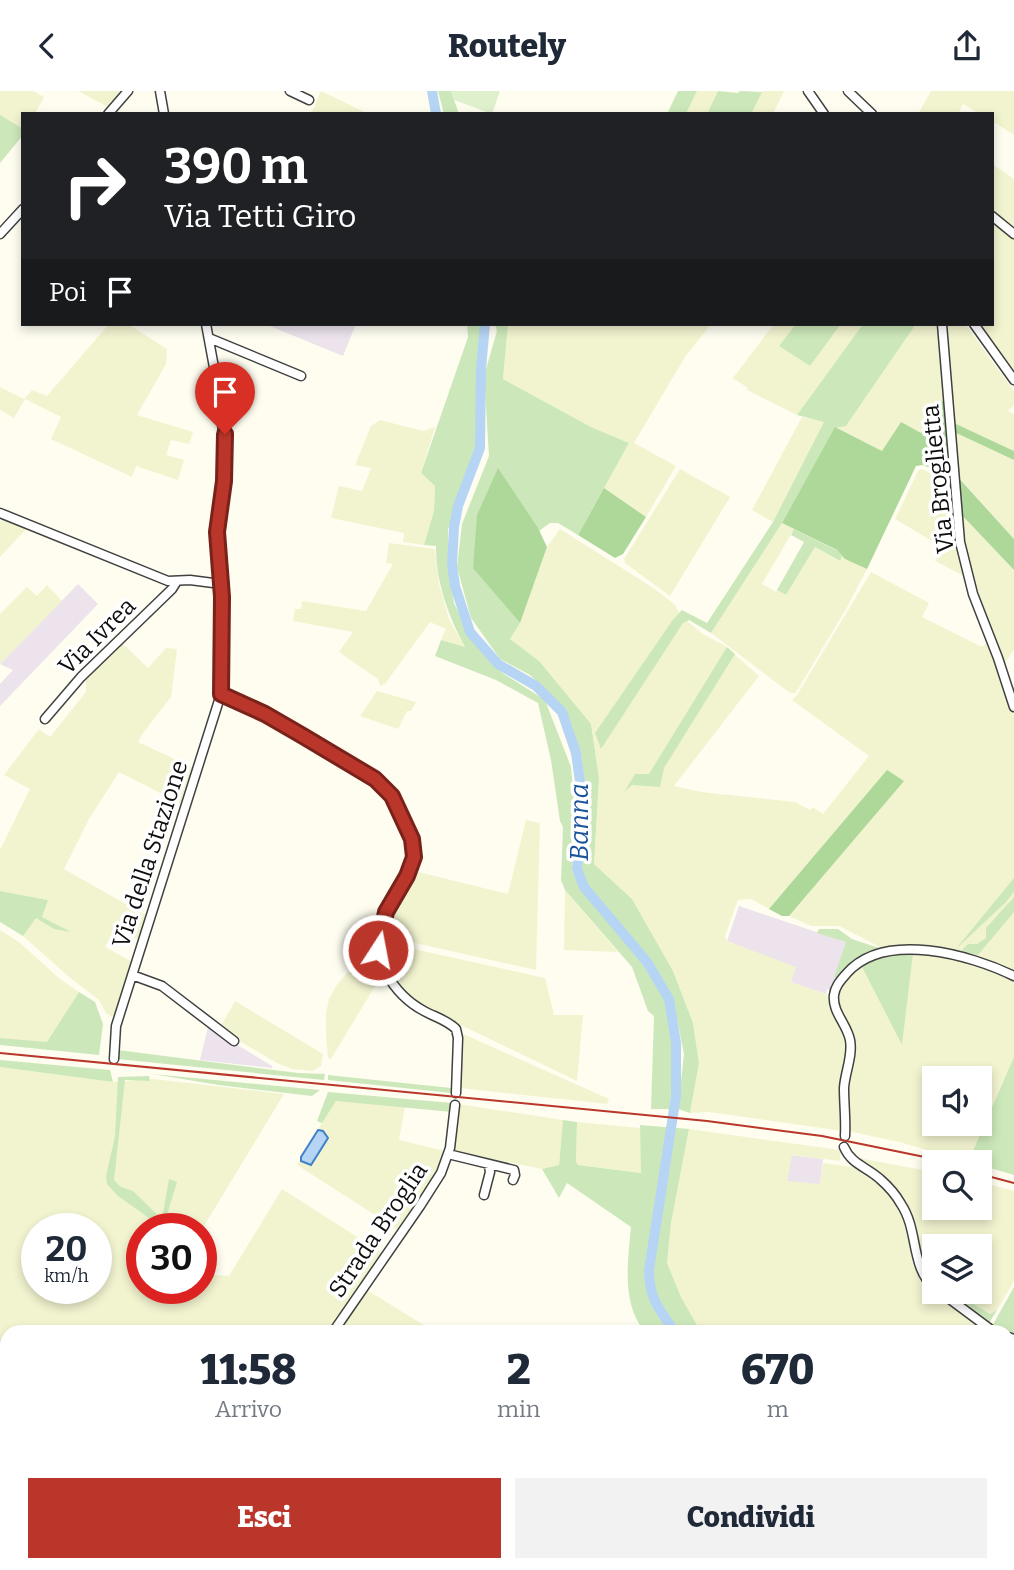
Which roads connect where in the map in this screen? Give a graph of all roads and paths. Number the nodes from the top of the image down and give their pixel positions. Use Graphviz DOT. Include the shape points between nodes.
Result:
graph roads {
  1 [pos="128,91"];
  2 [pos="160,91"];
  3 [pos="290,91"];
  4 [pos="808,91"];
  5 [pos="848,91"];
  6 [pos="309,100"];
  7 [pos="110,112"];
  8 [pos="164,112"];
  9 [pos="823,112"];
  10 [pos="870,112"];
  11 [pos="21,211"];
  12 [pos="994,218"];
  13 [pos="1014,233"];
  14 [pos="0,234"];
  15 [pos="206,326"];
  16 [pos="942,326"];
  17 [pos="975,326"];
  18 [pos="209,338"];
  19 [pos="301,376"];
  20 [pos="1014,380"];
  21 [pos="0,513"];
  22 [pos="177,581"];
  23 [pos="221,584"];
  24 [pos="221,694"];
  25 [pos="1014,707"];
  26 [pos="45,719"];
  27 [pos="132,975"];
  28 [pos="1014,976"];
  29 [pos="234,1041"];
  30 [pos="114,1059"];
  31 [pos="456,1093"];
  32 [pos="455,1105"];
  33 [pos="845,1136"];
  34 [pos="844,1147"];
  35 [pos="448,1154"];
  36 [pos="489,1166"];
  37 [pos="513,1180"];
  38 [pos="484,1195"];
  39 [pos="922,1273"];
  40 [pos="956,1304"];
  41 [pos="338,1325"];
  42 [pos="985,1325"];
  1 -- 7 [label="street"];
  2 -- 8 [label="street"];
  3 -- 6 [label="street"];
  4 -- 9 [label="street"];
  5 -- 10 [label="street"];
  11 -- 14 [label="street"];
  12 -- 13 [label="street"];
  15 -- 18 [label="street, Via della Stazione"];
  16 -- 25 [label="street, Via Broglietta" via="960,542 973,594"];
  17 -- 20 [label="street"];
  18 -- 19 [label="street"];
  18 -- 23 [label="street, Via della Stazione" via="225,440 217,532"];
  21 -- 22 [label="street"];
  22 -- 23 [label="street"];
  22 -- 26 [label="street, Via Ivrea"];
  23 -- 24 [label="street, Via della Stazione"];
  24 -- 27 [label="street, Via della Stazione"];
  24 -- 31 [label="street" via="303,736 375,779 392,796 412,839 414,857 386,912 378,953 408,1001 456,1029"];
  27 -- 29 [label="street" via="162,986"];
  27 -- 30 [label="street, Via della Stazione" via="116,1025"];
  28 -- 33 [label="street" via="963,956 910,950 874,955 852,968 837,985 834,999 850,1042 844,1086"];
  32 -- 35 [label="street, Strada Broglia"];
  34 -- 39 [label="street" via="853,1161 880,1179 900,1201"];
  35 -- 36 [label="street"];
  35 -- 41 [label="street, Strada Broglia" via="420,1206"];
  36 -- 37 [label="street" via="513,1170"];
  36 -- 38 [label="street"];
  40 -- 42 [label="street"];
}
